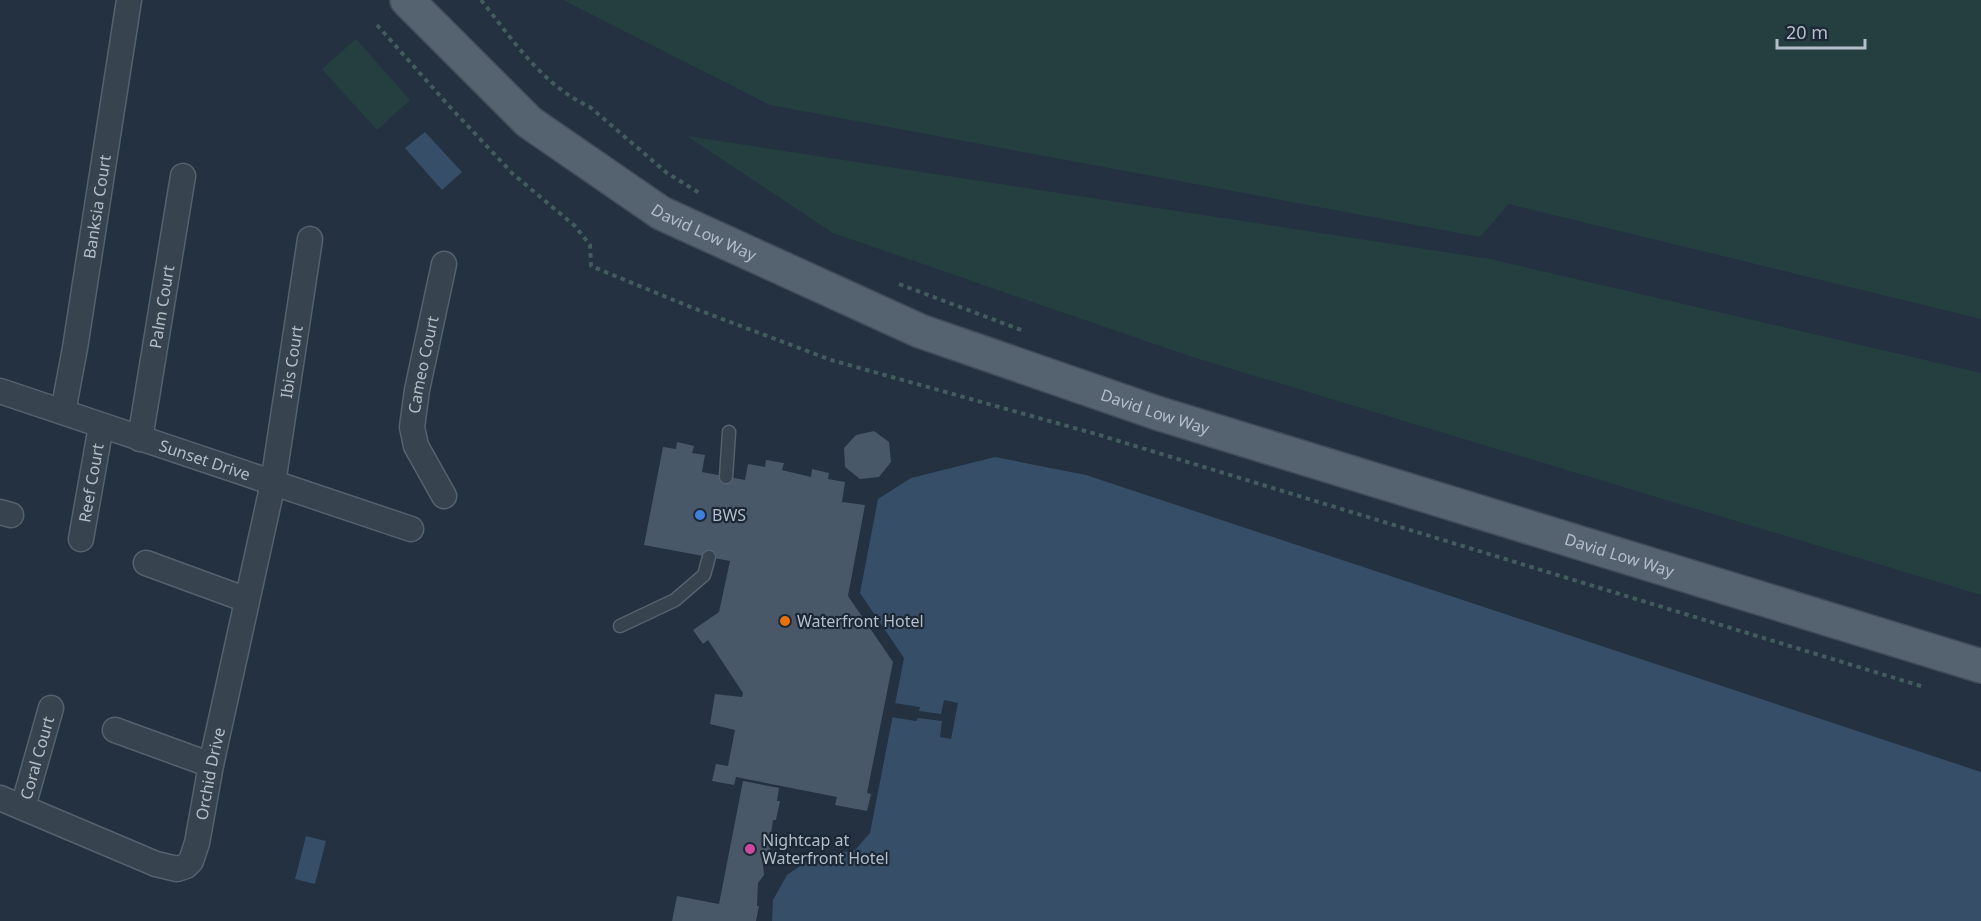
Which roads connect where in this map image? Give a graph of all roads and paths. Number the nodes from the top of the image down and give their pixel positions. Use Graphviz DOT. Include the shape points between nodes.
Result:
graph roads {
  1 [pos="129,0"];
  2 [pos="407,0"];
  3 [pos="481,0"];
  4 [pos="377,25"];
  5 [pos="183,176"];
  6 [pos="705,197"];
  7 [pos="310,239"];
  8 [pos="444,264"];
  9 [pos="890,281"];
  10 [pos="1030,333"];
  11 [pos="0,391"];
  12 [pos="63,412"];
  13 [pos="100,426"];
  14 [pos="729,432"];
  15 [pos="140,439"];
  16 [pos="726,477"];
  17 [pos="273,483"];
  18 [pos="444,496"];
  19 [pos="411,529"];
  20 [pos="81,539"];
  21 [pos="709,558"];
  22 [pos="146,563"];
  23 [pos="247,600"];
  24 [pos="620,626"];
  25 [pos="1981,666"];
  26 [pos="1924,687"];
  27 [pos="51,708"];
  28 [pos="115,730"];
  29 [pos="211,765"];
  30 [pos="0,798"];
  31 [pos="23,807"];
  1 -- 12 [label="street, Banksia Court"];
  2 -- 25 [label="main road, David Low Way" via="529,122 661,213 920,331 1157,413"];
  3 -- 6 [label="path" via="535,68 590,107 667,173"];
  4 -- 26 [label="path" via="513,174 576,226 590,245 591,266 831,360 1107,438"];
  5 -- 15 [label="street, Palm Court"];
  7 -- 17 [label="street, Ibis Court"];
  8 -- 18 [label="street, Cameo Court" via="412,427 416,446"];
  9 -- 10 [label="path"];
  11 -- 12 [label="street, Sunset Drive"];
  12 -- 13 [label="street, Sunset Drive"];
  13 -- 15 [label="street, Sunset Drive"];
  13 -- 20 [label="street, Reef Court"];
  14 -- 16 [label="lane"];
  15 -- 17 [label="street, Sunset Drive"];
  17 -- 19 [label="street, Sunset Drive"];
  17 -- 23 [label="street, Orchid Drive"];
  21 -- 24 [label="lane" via="704,575 675,600"];
  22 -- 23 [label="street"];
  23 -- 29 [label="street, Orchid Drive"];
  27 -- 31 [label="street, Coral Court"];
  28 -- 29 [label="street"];
  29 -- 31 [label="street, Orchid Drive" via="194,854 186,866 177,869 156,864"];
  30 -- 31 [label="street, Orchid Drive"];
}
